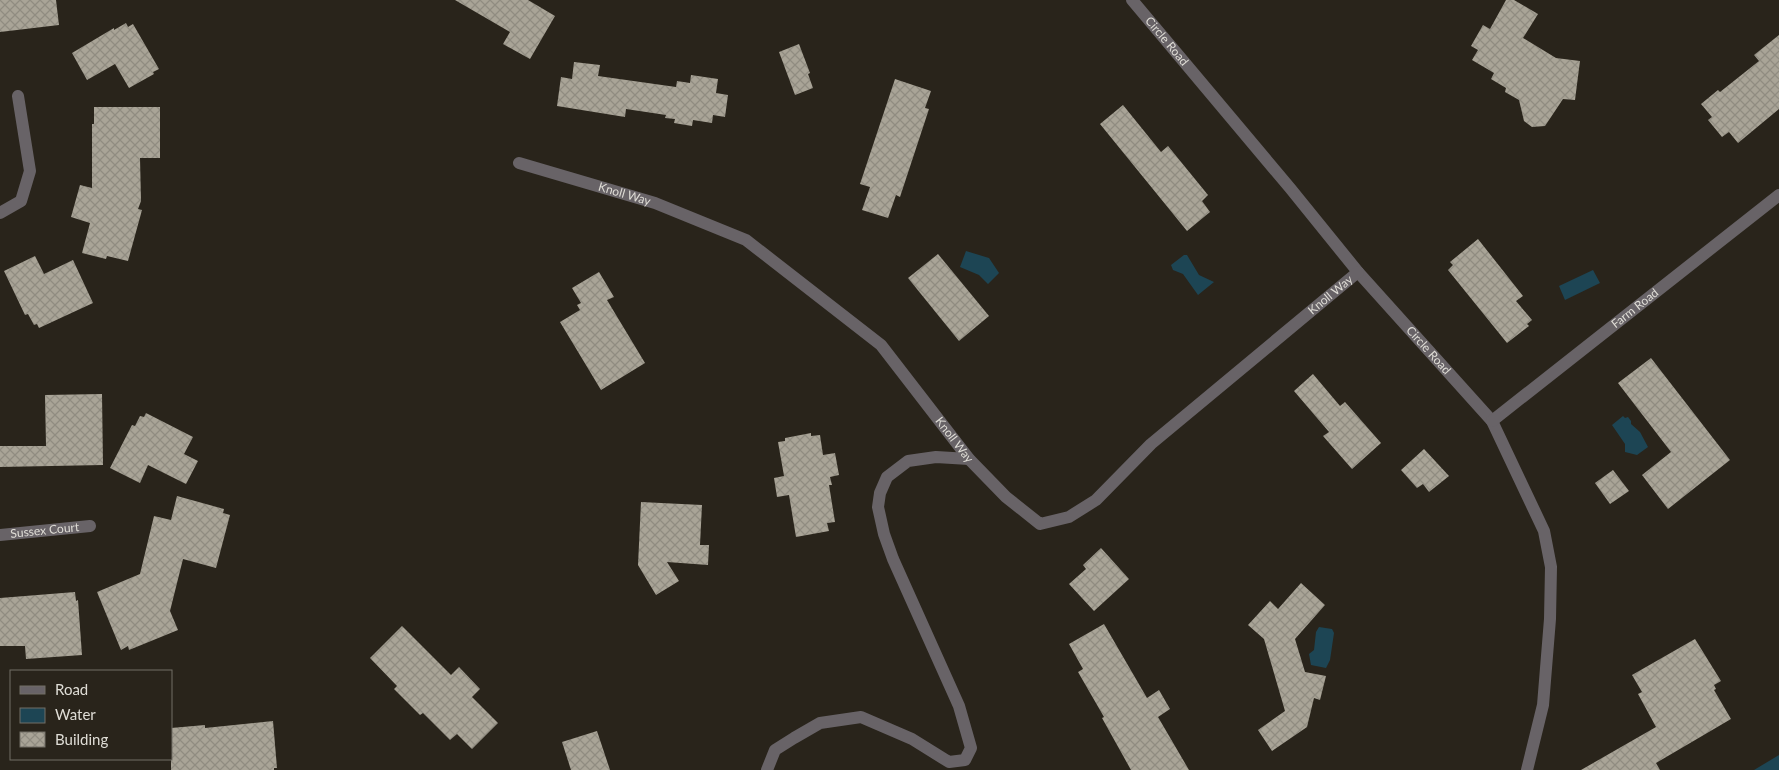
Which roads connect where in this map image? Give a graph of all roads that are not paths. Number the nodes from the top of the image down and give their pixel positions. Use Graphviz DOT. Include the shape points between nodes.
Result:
graph roads {
  1 [pos="1132,0"];
  2 [pos="18,96"];
  3 [pos="519,163"];
  4 [pos="1779,195"];
  5 [pos="0,213"];
  6 [pos="1358,272"];
  7 [pos="1492,420"];
  8 [pos="969,459"];
  9 [pos="90,526"];
  10 [pos="0,534"];
  11 [pos="767,770"];
  12 [pos="1527,770"];
  1 -- 6 [label="street, Circle Road"];
  2 -- 5 [label="street" via="30,171 21,201"];
  3 -- 8 [label="street, Knoll Way" via="655,203 746,240 881,345"];
  4 -- 7 [label="street, Farm Road"];
  6 -- 7 [label="street, Circle Road"];
  6 -- 8 [label="street, Knoll Way" via="1152,444 1096,500 1069,517 1040,524 1006,497"];
  7 -- 12 [label="street, Circle Road" via="1544,531 1551,567 1543,705"];
  8 -- 11 [label="street" via="936,457 908,461 886,477 878,508 893,559 959,706 971,748 964,760 949,762 912,739 861,716 820,723 775,750"];
  9 -- 10 [label="street, Sussex Court"];
}
